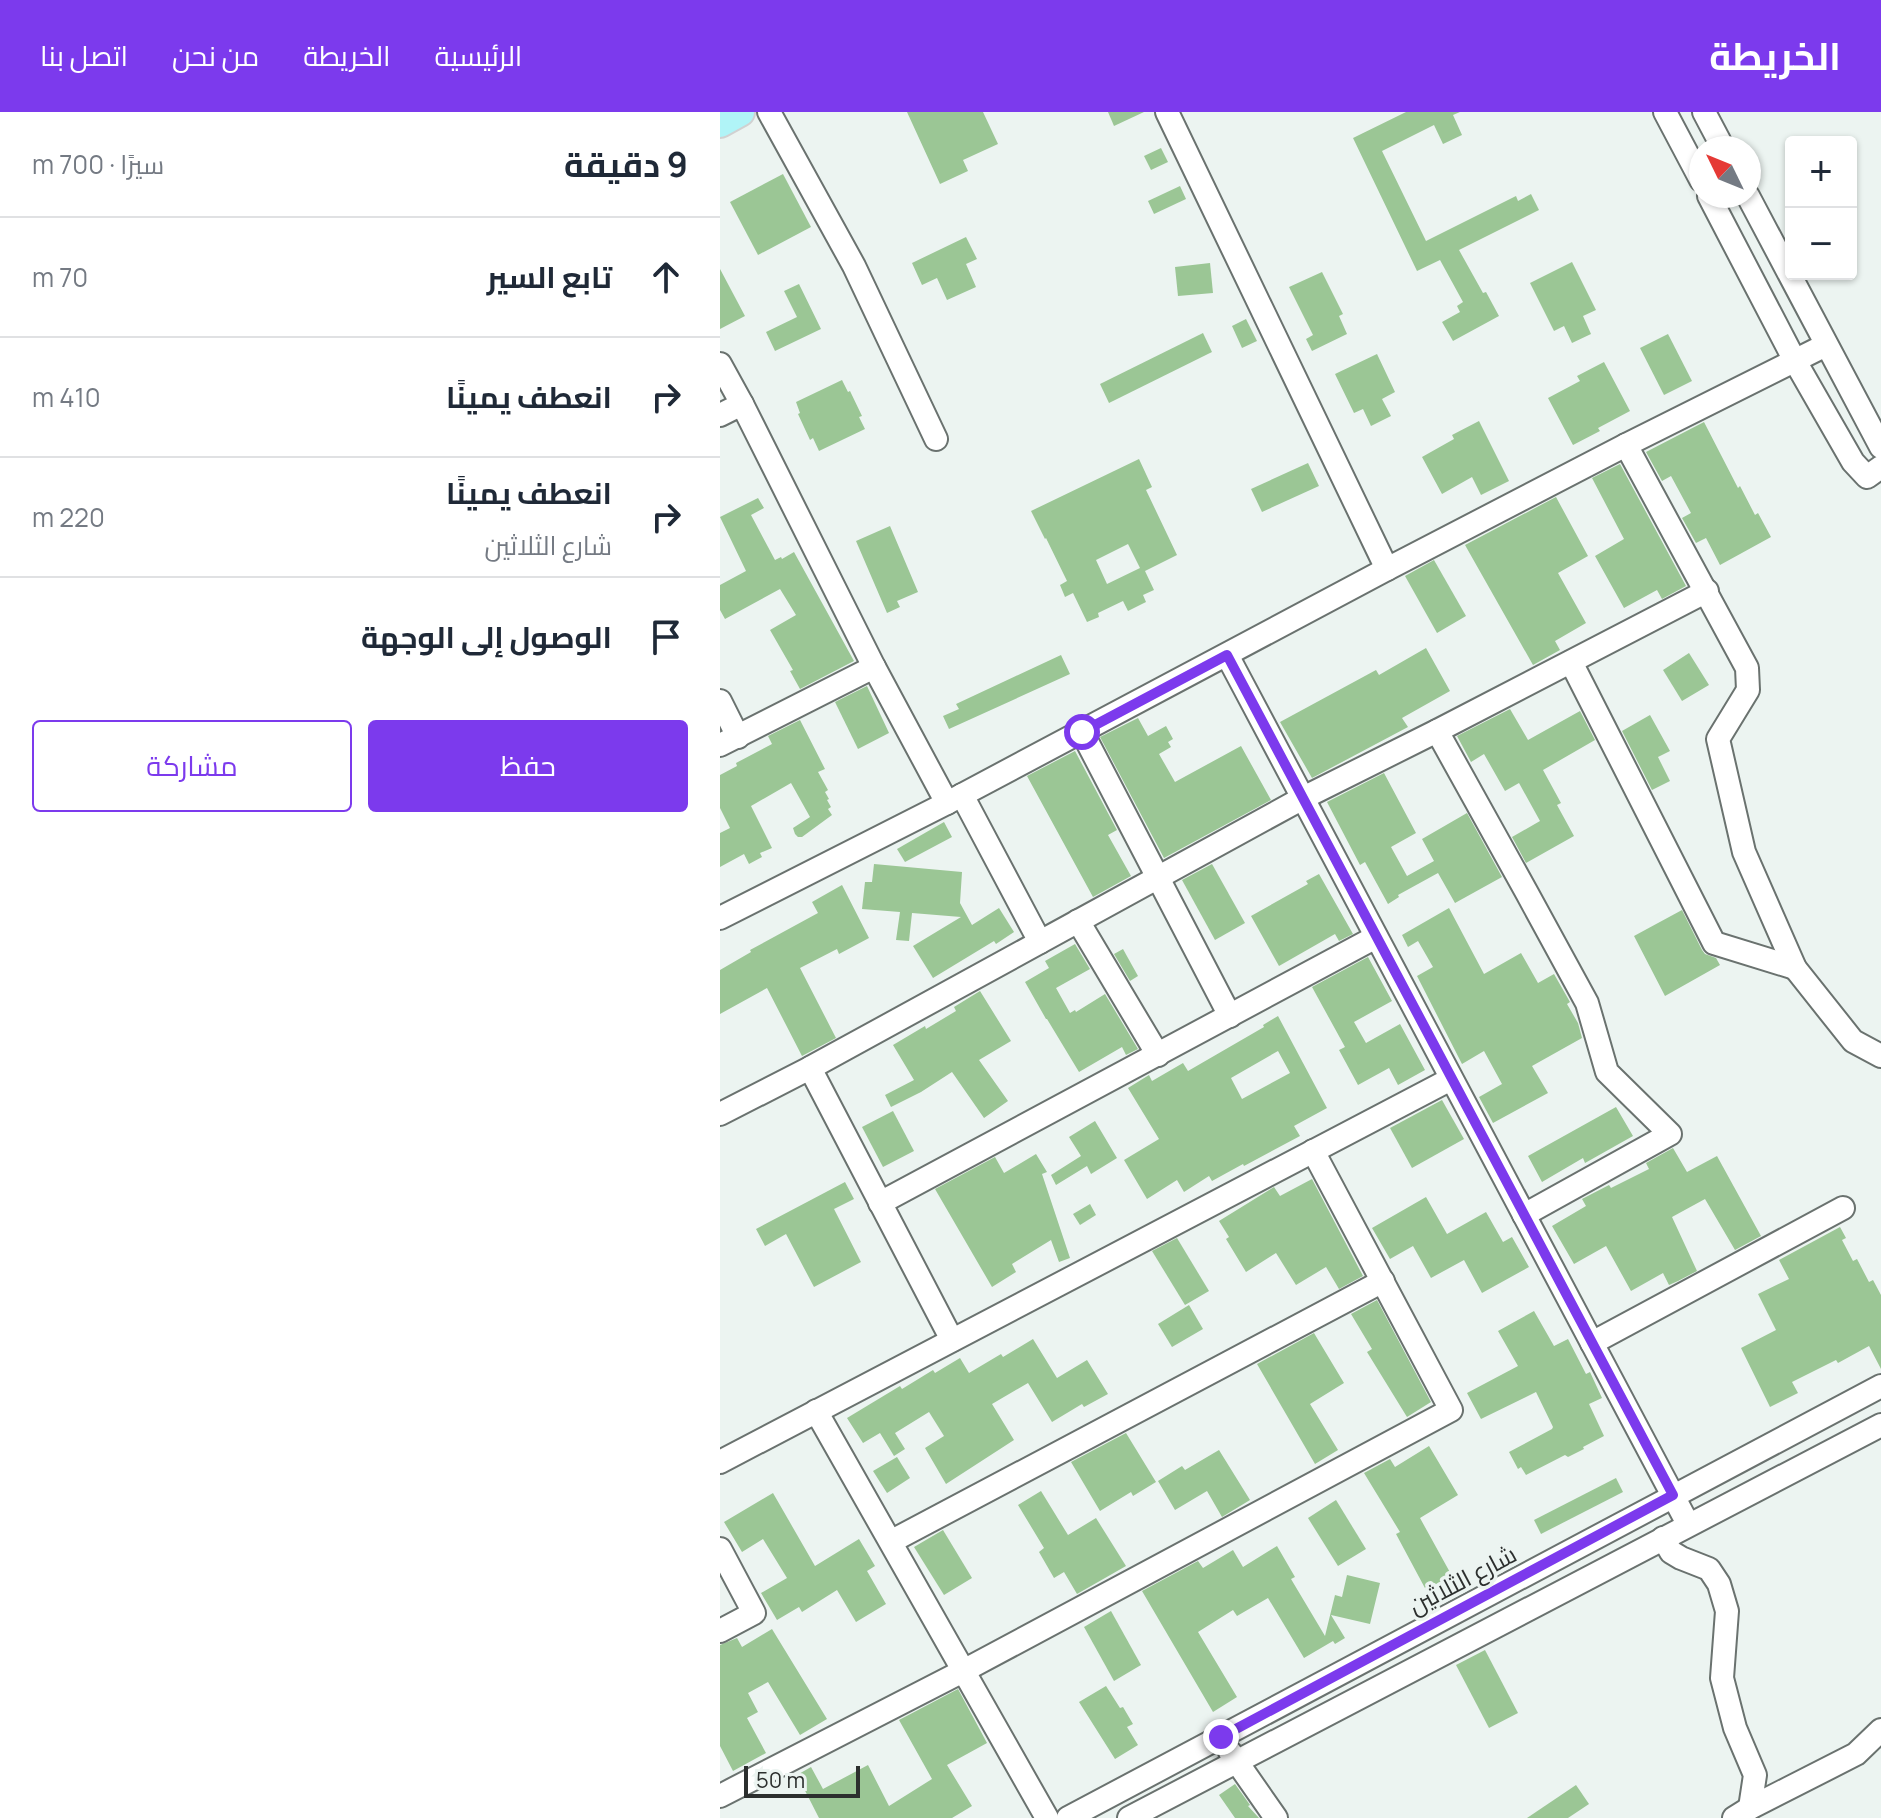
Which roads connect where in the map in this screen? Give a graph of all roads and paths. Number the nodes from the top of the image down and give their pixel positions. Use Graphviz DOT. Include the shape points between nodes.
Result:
graph roads {
  1 [pos="740,112"];
  2 [pos="769,112"];
  3 [pos="1167,112"];
  4 [pos="1665,112"];
  5 [pos="1704,112"];
  6 [pos="720,123"];
  7 [pos="1717,136"];
  8 [pos="1689,157"];
  9 [pos="1715,208"];
  10 [pos="1754,208"];
  11 [pos="1826,345"];
  12 [pos="1795,361"];
  13 [pos="720,364"];
  14 [pos="742,404"];
  15 [pos="720,415"];
  16 [pos="936,439"];
  17 [pos="1626,445"];
  18 [pos="1881,447"];
  19 [pos="1881,467"];
  20 [pos="1387,569"];
  21 [pos="1707,591"];
  22 [pos="1227,655"];
  23 [pos="1571,662"];
  24 [pos="874,667"];
  25 [pos="720,701"];
  26 [pos="1437,731"];
  27 [pos="1082,732"];
  28 [pos="729,741"];
  29 [pos="1303,798"];
  30 [pos="955,799"];
  31 [pos="1157,878"];
  32 [pos="720,918"];
  33 [pos="1078,921"];
  34 [pos="1376,937"];
  35 [pos="1040,942"];
  36 [pos="1795,968"];
  37 [pos="1230,1016"];
  38 [pos="1158,1055"];
  39 [pos="1881,1056"];
  40 [pos="810,1068"];
  41 [pos="1451,1079"];
  42 [pos="720,1114"];
  43 [pos="1313,1151"];
  44 [pos="880,1203"];
  45 [pos="1843,1208"];
  46 [pos="1524,1215"];
  47 [pos="1383,1281"];
  48 [pos="952,1340"];
  49 [pos="1592,1343"];
  50 [pos="1881,1386"];
  51 [pos="816,1411"];
  52 [pos="1881,1425"];
  53 [pos="720,1462"];
  54 [pos="1673,1495"];
  55 [pos="1688,1524"];
  56 [pos="1663,1538"];
  57 [pos="892,1541"];
  58 [pos="720,1549"];
  59 [pos="720,1631"];
  60 [pos="965,1670"];
  61 [pos="1881,1730"];
  62 [pos="1221,1737"];
  63 [pos="1237,1761"];
  64 [pos="721,1794"];
  65 [pos="1742,1813"];
  66 [pos="1047,1818"];
  67 [pos="1068,1818"];
  68 [pos="1129,1818"];
  69 [pos="1276,1818"];
  1 -- 6 [label="main road"];
  2 -- 16 [label="street" via="854,266"];
  3 -- 20 [label="street"];
  4 -- 8 [label="street"];
  5 -- 7 [label="street"];
  9 -- 12 [label="street"];
  10 -- 11 [label="street"];
  11 -- 12 [label="street"];
  11 -- 18 [label="street"];
  12 -- 17 [label="street"];
  12 -- 19 [label="street" via="1853,462 1867,477"];
  13 -- 14 [label="street"];
  14 -- 15 [label="street"];
  14 -- 24 [label="street"];
  17 -- 20 [label="street"];
  17 -- 21 [label="street"];
  20 -- 22 [label="street"];
  21 -- 23 [label="street"];
  21 -- 36 [label="street" via="1747,668 1748,690 1718,739 1744,852"];
  22 -- 27 [label="street"];
  22 -- 29 [label="street"];
  23 -- 26 [label="street"];
  23 -- 36 [label="street" via="1714,943"];
  24 -- 28 [label="street"];
  24 -- 30 [label="street"];
  25 -- 28 [label="street"];
  26 -- 29 [label="street"];
  26 -- 46 [label="street" via="1587,1003 1607,1072 1670,1134"];
  27 -- 30 [label="street"];
  27 -- 31 [label="street"];
  29 -- 31 [label="street"];
  29 -- 34 [label="street"];
  30 -- 32 [label="street"];
  30 -- 35 [label="street"];
  31 -- 33 [label="street"];
  31 -- 37 [label="street"];
  33 -- 35 [label="street"];
  33 -- 38 [label="street"];
  34 -- 37 [label="street"];
  34 -- 41 [label="street"];
  35 -- 40 [label="street"];
  36 -- 39 [label="street" via="1853,1041"];
  37 -- 38 [label="street"];
  38 -- 44 [label="street"];
  40 -- 42 [label="street"];
  40 -- 44 [label="street"];
  41 -- 43 [label="street"];
  41 -- 46 [label="street"];
  43 -- 47 [label="street"];
  43 -- 48 [label="street"];
  44 -- 48 [label="street"];
  45 -- 49 [label="street"];
  46 -- 49 [label="street"];
  47 -- 57 [label="street"];
  47 -- 60 [label="street" via="1451,1410"];
  48 -- 51 [label="street"];
  49 -- 54 [label="street"];
  50 -- 54 [label="street, شارع الثلاثين"];
  51 -- 53 [label="street"];
  51 -- 57 [label="street"];
  52 -- 55 [label="street"];
  54 -- 55 [label="street"];
  54 -- 62 [label="street, شارع الثلاثين"];
  55 -- 56 [label="street"];
  56 -- 63 [label="street"];
  56 -- 65 [label="street" via="1671,1552 1709,1569 1727,1611 1722,1678 1755,1775"];
  57 -- 60 [label="street"];
  58 -- 59 [label="street" via="754,1613"];
  60 -- 64 [label="street"];
  60 -- 66 [label="street"];
  61 -- 65 [label="street" via="1856,1754"];
  62 -- 63 [label="street"];
  62 -- 67 [label="street, شارع الثلاثين"];
  63 -- 68 [label="street"];
  63 -- 69 [label="street"];
}
